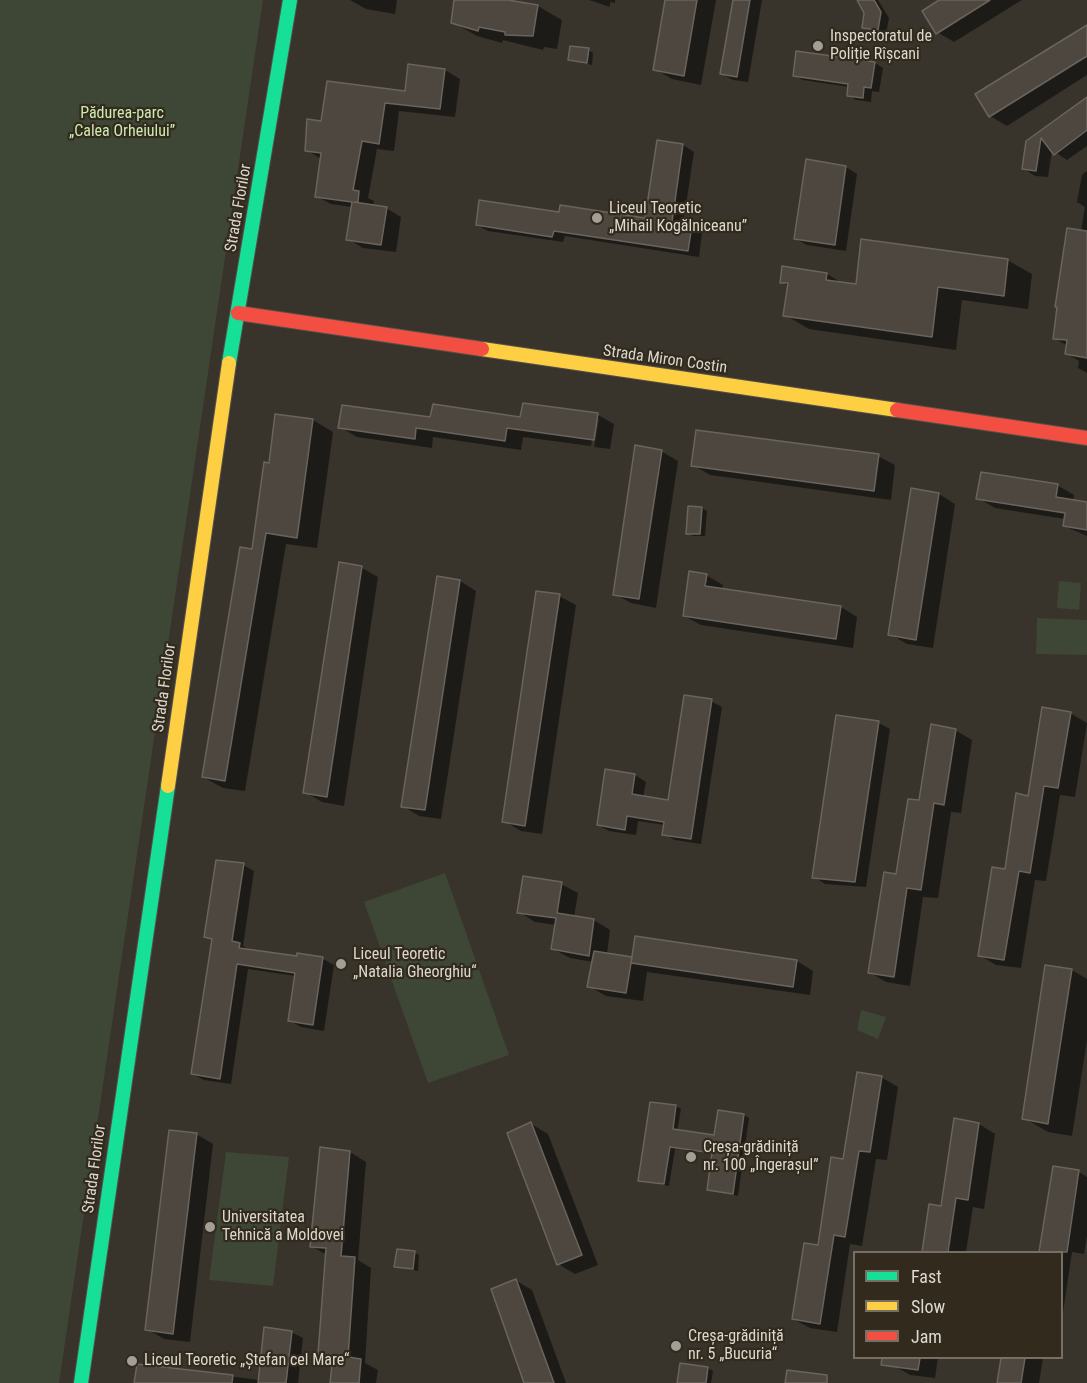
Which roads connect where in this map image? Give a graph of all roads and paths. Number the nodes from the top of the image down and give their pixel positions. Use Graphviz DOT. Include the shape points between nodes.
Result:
graph roads {
  1 [pos="290,0"];
  2 [pos="238,313"];
  3 [pos="1087,438"];
  4 [pos="81,1383"];
  1 -- 2 [label="main road, Strada Florilor"];
  2 -- 3 [label="main road, Strada Miron Costin"];
  2 -- 4 [label="main road, Strada Florilor"];
}
